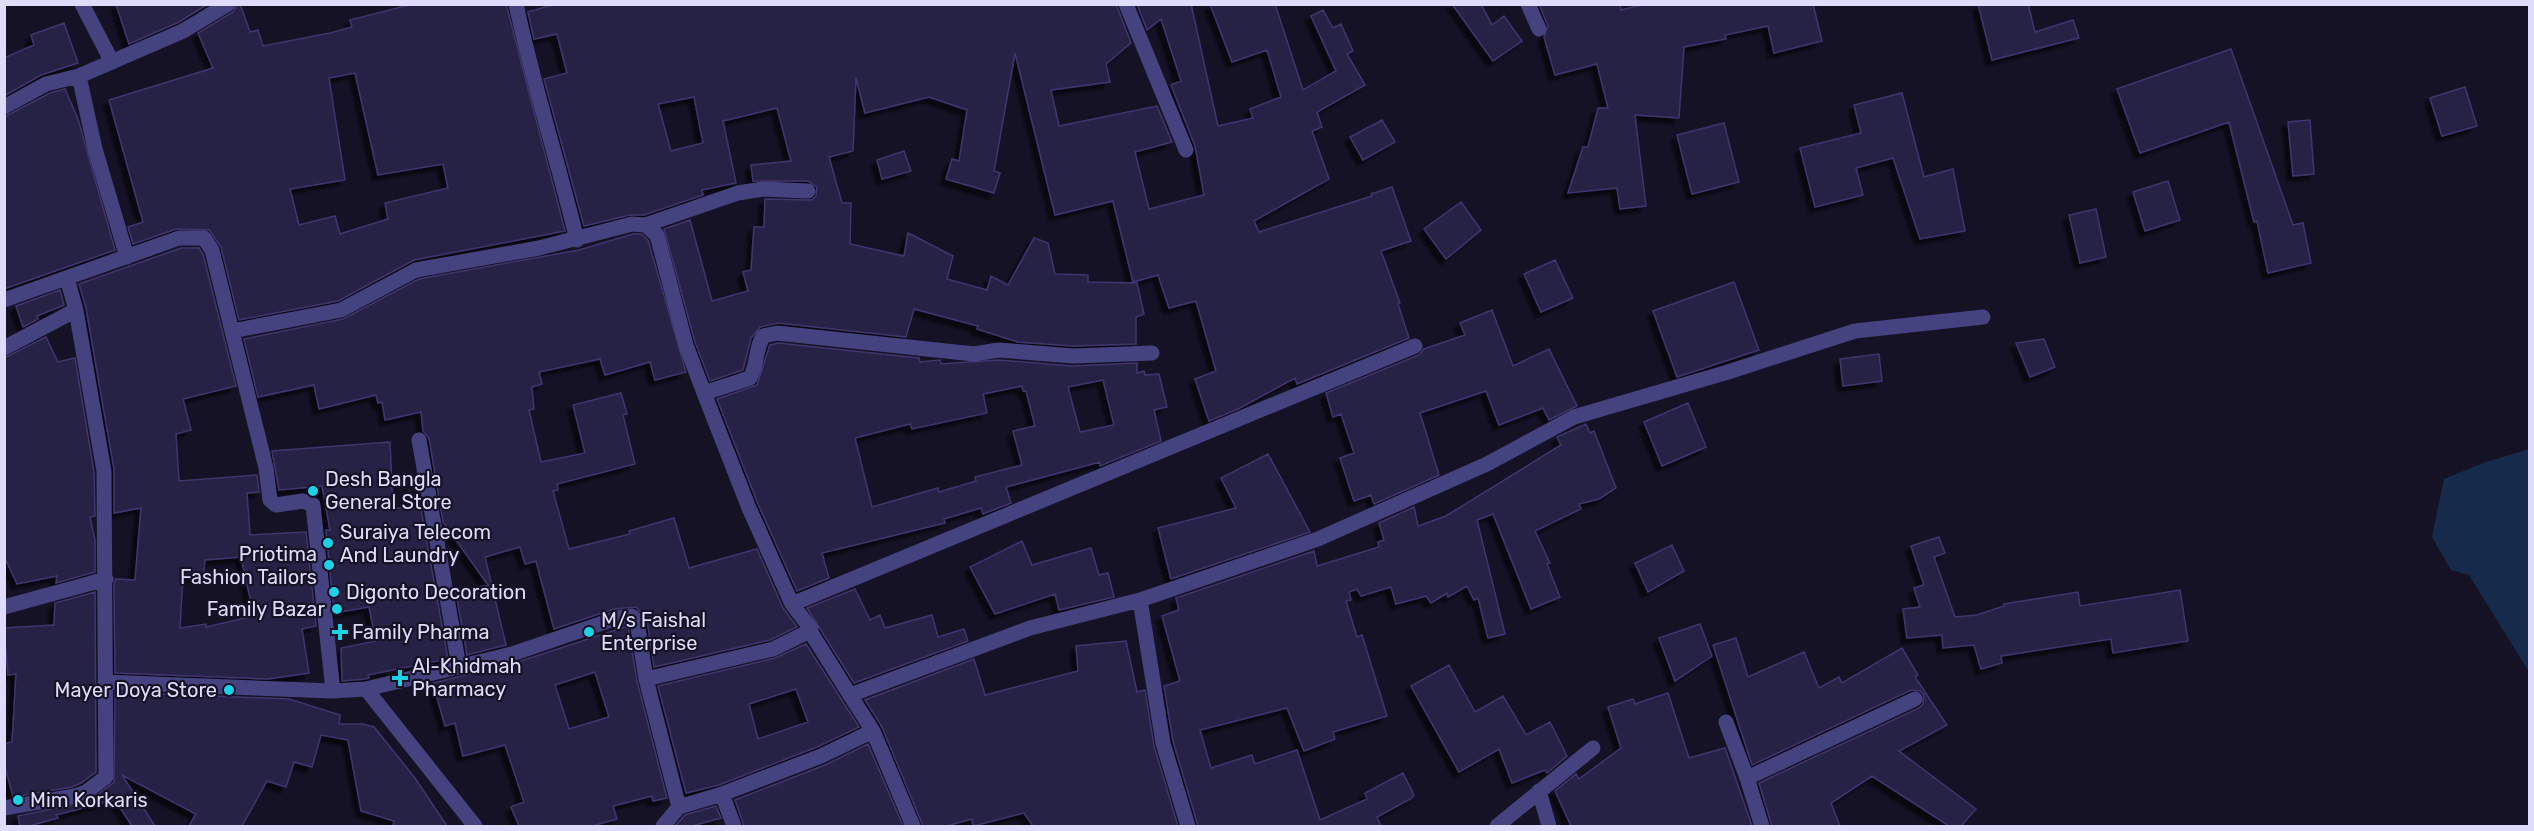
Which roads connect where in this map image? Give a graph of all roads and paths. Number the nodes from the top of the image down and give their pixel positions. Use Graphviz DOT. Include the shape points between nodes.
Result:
graph roads {
  1 [pos="82,4"];
  2 [pos="228,4"];
  3 [pos="516,4"];
  4 [pos="1126,4"];
  5 [pos="1528,4"];
  6 [pos="1539,29"];
  7 [pos="112,62"];
  8 [pos="79,76"];
  9 [pos="4,107"];
  10 [pos="1186,150"];
  11 [pos="808,191"];
  12 [pos="645,225"];
  13 [pos="577,240"];
  14 [pos="127,257"];
  15 [pos="67,278"];
  16 [pos="4,300"];
  17 [pos="76,310"];
  18 [pos="1983,317"];
  19 [pos="232,331"];
  20 [pos="1415,346"];
  21 [pos="4,348"];
  22 [pos="1152,353"];
  23 [pos="704,393"];
  24 [pos="419,440"];
  25 [pos="106,579"];
  26 [pos="1140,600"];
  27 [pos="792,604"];
  28 [pos="4,607"];
  29 [pos="810,631"];
  30 [pos="459,666"];
  31 [pos="646,679"];
  32 [pos="105,682"];
  33 [pos="366,689"];
  34 [pos="333,692"];
  35 [pos="850,695"];
  36 [pos="1915,699"];
  37 [pos="1726,722"];
  38 [pos="873,731"];
  39 [pos="1593,748"];
  40 [pos="1748,778"];
  41 [pos="1539,791"];
  42 [pos="722,794"];
  43 [pos="679,807"];
  44 [pos="4,808"];
  45 [pos="475,826"];
  46 [pos="663,826"];
  47 [pos="734,826"];
  48 [pos="913,826"];
  49 [pos="1188,826"];
  50 [pos="1497,826"];
  51 [pos="1549,826"];
  52 [pos="1762,826"];
  1 -- 7 [label="street"];
  2 -- 7 [label="street" via="183,31"];
  3 -- 13 [label="street"];
  4 -- 10 [label="street"];
  5 -- 6 [label="street"];
  7 -- 8 [label="street"];
  8 -- 9 [label="street" via="46,84"];
  8 -- 14 [label="street" via="95,149"];
  11 -- 12 [label="street" via="763,189 738,193"];
  12 -- 13 [label="street" via="632,224"];
  12 -- 23 [label="street" via="657,235 686,345"];
  13 -- 19 [label="street" via="416,270 341,310"];
  14 -- 15 [label="street"];
  14 -- 19 [label="street" via="179,238 204,238 212,250"];
  15 -- 16 [label="street"];
  15 -- 17 [label="street"];
  17 -- 21 [label="street"];
  17 -- 25 [label="street" via="104,471"];
  18 -- 26 [label="street" via="1856,331 1574,417 1487,464 1318,539"];
  19 -- 34 [label="street" via="266,468 270,500 276,505 303,501 313,505"];
  20 -- 27 [label="street"];
  22 -- 23 [label="street" via="1073,356 999,350 974,354 777,333 763,336 756,348 756,368 750,378"];
  23 -- 27 [label="street"];
  24 -- 30 [label="street"];
  25 -- 28 [label="street"];
  25 -- 32 [label="street"];
  26 -- 35 [label="street" via="1030,628"];
  26 -- 49 [label="street" via="1163,743"];
  27 -- 29 [label="street"];
  29 -- 31 [label="street" via="773,649"];
  29 -- 35 [label="street"];
  30 -- 31 [label="street" via="512,654 632,616 637,621"];
  30 -- 33 [label="street"];
  31 -- 43 [label="street"];
  32 -- 34 [label="street"];
  32 -- 44 [label="street" via="106,777 74,796"];
  33 -- 34 [label="street"];
  33 -- 45 [label="street"];
  35 -- 38 [label="street"];
  36 -- 40 [label="street"];
  37 -- 40 [label="street"];
  38 -- 42 [label="street" via="821,756"];
  38 -- 48 [label="street"];
  39 -- 41 [label="street"];
  40 -- 52 [label="street"];
  41 -- 50 [label="street"];
  41 -- 51 [label="street"];
  42 -- 43 [label="street"];
  42 -- 47 [label="street"];
  43 -- 46 [label="street"];
}
